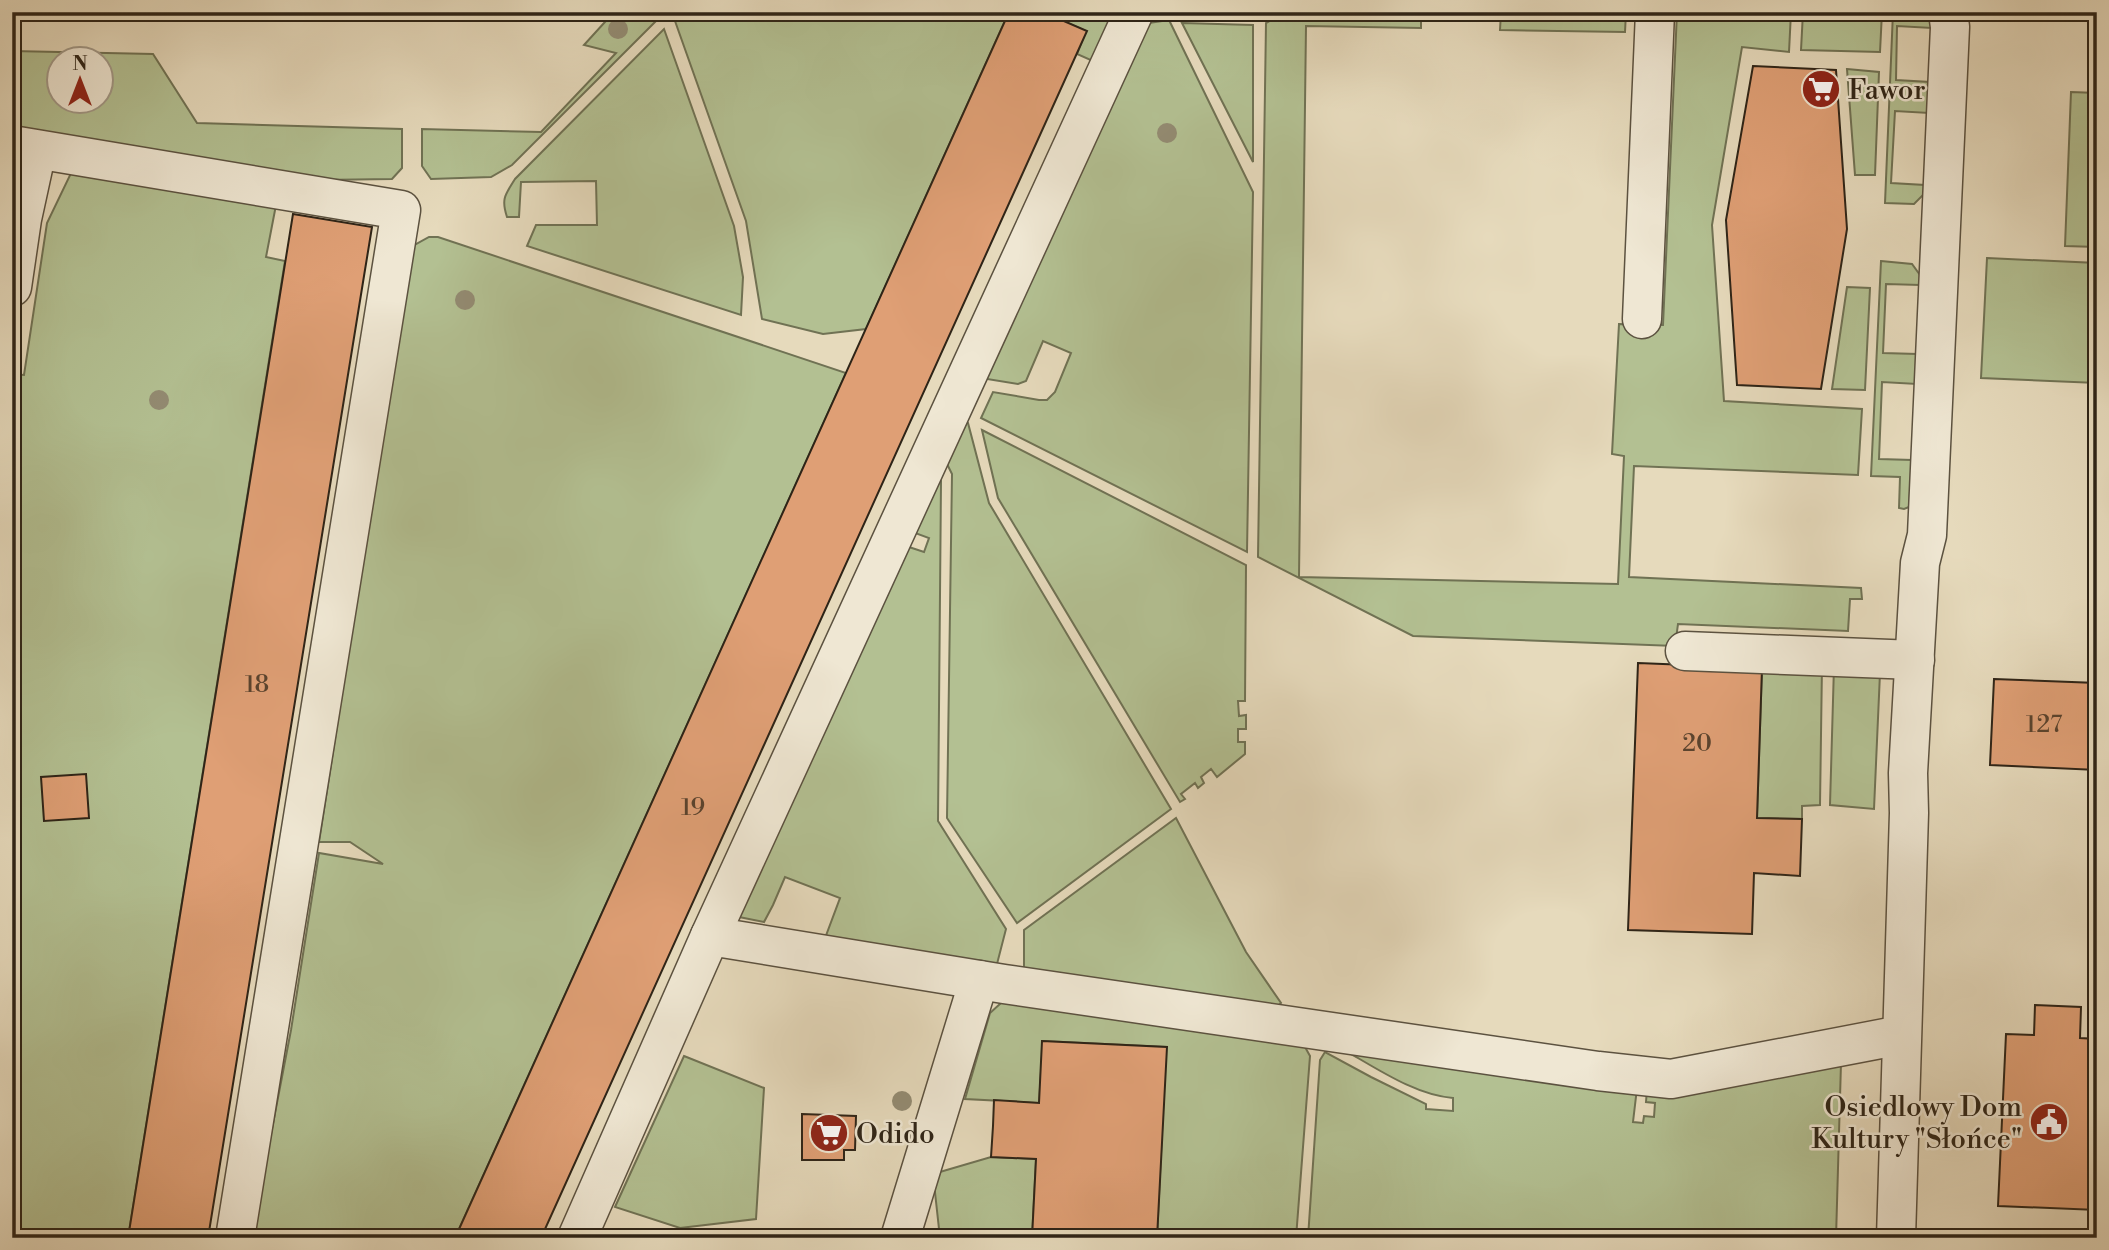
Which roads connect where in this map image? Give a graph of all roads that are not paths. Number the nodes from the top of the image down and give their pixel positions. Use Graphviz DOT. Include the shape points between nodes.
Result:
graph roads {
  1 [pos="1134,12"];
  2 [pos="1656,12"];
  3 [pos="1948,12"];
  4 [pos="25,147"];
  5 [pos="12,287"];
  6 [pos="1642,319"];
  7 [pos="1685,651"];
  8 [pos="1915,660"];
  9 [pos="710,936"];
  10 [pos="979,980"];
  11 [pos="1901,1035"];
  12 [pos="235,1238"];
  13 [pos="577,1238"];
  14 [pos="900,1238"];
  15 [pos="1896,1238"];
  1 -- 9 [label="street"];
  2 -- 6 [label="street"];
  3 -- 8 [label="street" via="1927,535 1920,563"];
  4 -- 5 [label="street" via="22,219"];
  4 -- 12 [label="street" via="401,211"];
  7 -- 8 [label="street"];
  8 -- 11 [label="street"];
  9 -- 10 [label="street"];
  9 -- 13 [label="street"];
  10 -- 11 [label="street" via="1671,1079"];
  10 -- 14 [label="street"];
  11 -- 15 [label="street"];
}
